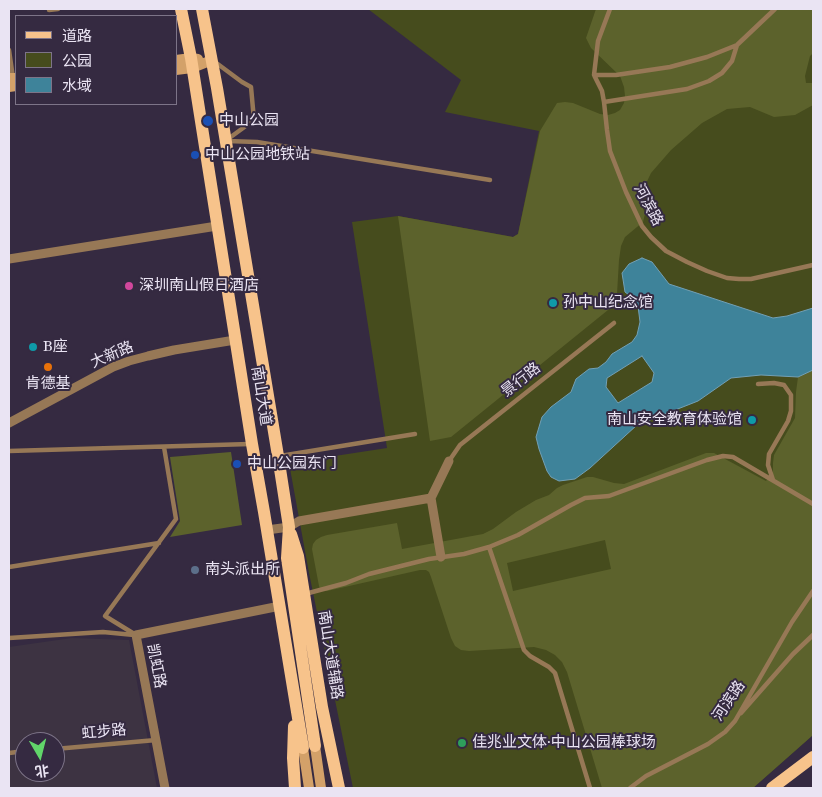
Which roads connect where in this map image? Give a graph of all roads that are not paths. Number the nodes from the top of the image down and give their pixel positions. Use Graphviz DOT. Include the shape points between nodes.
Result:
graph roads {
  1 [pos="49,9"];
  2 [pos="58,9"];
  3 [pos="181,9"];
  4 [pos="202,9"];
  5 [pos="610,9"];
  6 [pos="775,9"];
  7 [pos="737,45"];
  8 [pos="9,50"];
  9 [pos="178,60"];
  10 [pos="212,60"];
  11 [pos="191,63"];
  12 [pos="178,69"];
  13 [pos="594,76"];
  14 [pos="13,82"];
  15 [pos="604,102"];
  16 [pos="226,141"];
  17 [pos="490,180"];
  18 [pos="217,226"];
  19 [pos="9,258"];
  20 [pos="813,266"];
  21 [pos="614,322"];
  22 [pos="235,340"];
  23 [pos="758,384"];
  24 [pos="9,423"];
  25 [pos="415,434"];
  26 [pos="252,444"];
  27 [pos="164,447"];
  28 [pos="9,451"];
  29 [pos="278,456"];
  30 [pos="449,462"];
  31 [pos="773,480"];
  32 [pos="431,498"];
  33 [pos="813,504"];
  34 [pos="289,527"];
  35 [pos="267,530"];
  36 [pos="159,543"];
  37 [pos="489,547"];
  38 [pos="441,557"];
  39 [pos="9,567"];
  40 [pos="813,591"];
  41 [pos="304,594"];
  42 [pos="280,606"];
  43 [pos="136,635"];
  44 [pos="813,636"];
  45 [pos="9,638"];
  46 [pos="301,695"];
  47 [pos="735,721"];
  48 [pos="156,740"];
  49 [pos="309,747"];
  50 [pos="65,748"];
  51 [pos="813,757"];
  52 [pos="165,788"];
  53 [pos="295,788"];
  54 [pos="309,788"];
  55 [pos="321,788"];
  56 [pos="339,788"];
  57 [pos="590,788"];
  58 [pos="630,788"];
  59 [pos="772,788"];
  1 -- 2 [label="lane"];
  3 -- 11 [label="main road, 南山大道"];
  4 -- 10 [label="main road, 南山大道"];
  5 -- 13 [label="lane" via="598,41"];
  6 -- 7 [label="lane"];
  7 -- 13 [label="lane" via="670,67"];
  7 -- 15 [label="lane" via="732,61 710,81 687,89"];
  8 -- 14 [label="lane"];
  9 -- 11 [label="main road"];
  10 -- 11 [label="main road"];
  10 -- 16 [label="main road, 南山大道"];
  10 -- 16 [label="lane" via="251,87 254,120"];
  11 -- 12 [label="main road"];
  11 -- 18 [label="main road, 南山大道"];
  13 -- 15 [label="lane, 河滨路"];
  15 -- 20 [label="lane, 河滨路" via="610,150 626,192 642,226 666,251 727,278 751,279"];
  16 -- 17 [label="lane" via="257,142"];
  16 -- 29 [label="main road, 南山大道"];
  18 -- 19 [label="street"];
  18 -- 22 [label="main road, 南山大道"];
  21 -- 30 [label="lane, 景行路" via="460,445"];
  22 -- 24 [label="street, 大新路" via="129,361"];
  22 -- 26 [label="main road, 南山大道"];
  23 -- 31 [label="lane" via="784,385 791,395 788,421 769,454 768,465"];
  25 -- 29 [label="lane"];
  26 -- 27 [label="lane"];
  26 -- 35 [label="main road, 南山大道"];
  27 -- 28 [label="lane"];
  27 -- 36 [label="lane" via="176,519"];
  29 -- 34 [label="main road, 南山大道"];
  30 -- 32 [label="street"];
  31 -- 33 [label="lane"];
  31 -- 37 [label="lane" via="734,457 723,456 609,496 586,498"];
  32 -- 34 [label="street" via="299,521"];
  32 -- 38 [label="street"];
  34 -- 35 [label="street"];
  34 -- 41 [label="main road, 南山大道辅路"];
  34 -- 46 [label="main road, 南山大道" via="287,558"];
  35 -- 42 [label="main road, 南山大道"];
  36 -- 39 [label="lane"];
  36 -- 43 [label="lane" via="105,616"];
  37 -- 38 [label="lane"];
  37 -- 57 [label="lane" via="524,650 555,674"];
  38 -- 41 [label="lane"];
  40 -- 47 [label="lane, 河滨路"];
  41 -- 56 [label="main road, 南山大道辅路"];
  42 -- 43 [label="street, 凯虹路"];
  42 -- 46 [label="main road, 南山大道"];
  43 -- 45 [label="lane" via="103,632"];
  43 -- 48 [label="street, 凯虹路"];
  44 -- 47 [label="lane" via="793,654"];
  46 -- 49 [label="main road, 南山大道"];
  46 -- 53 [label="main road" via="293,758"];
  47 -- 58 [label="lane, 河滨路" via="708,744 646,776"];
  48 -- 50 [label="lane, 虹步路"];
  48 -- 52 [label="street, 凯虹路"];
  49 -- 54 [label="main road, 南山大道"];
  49 -- 55 [label="main road, 南山大道"];
  51 -- 59 [label="main road"];
}
